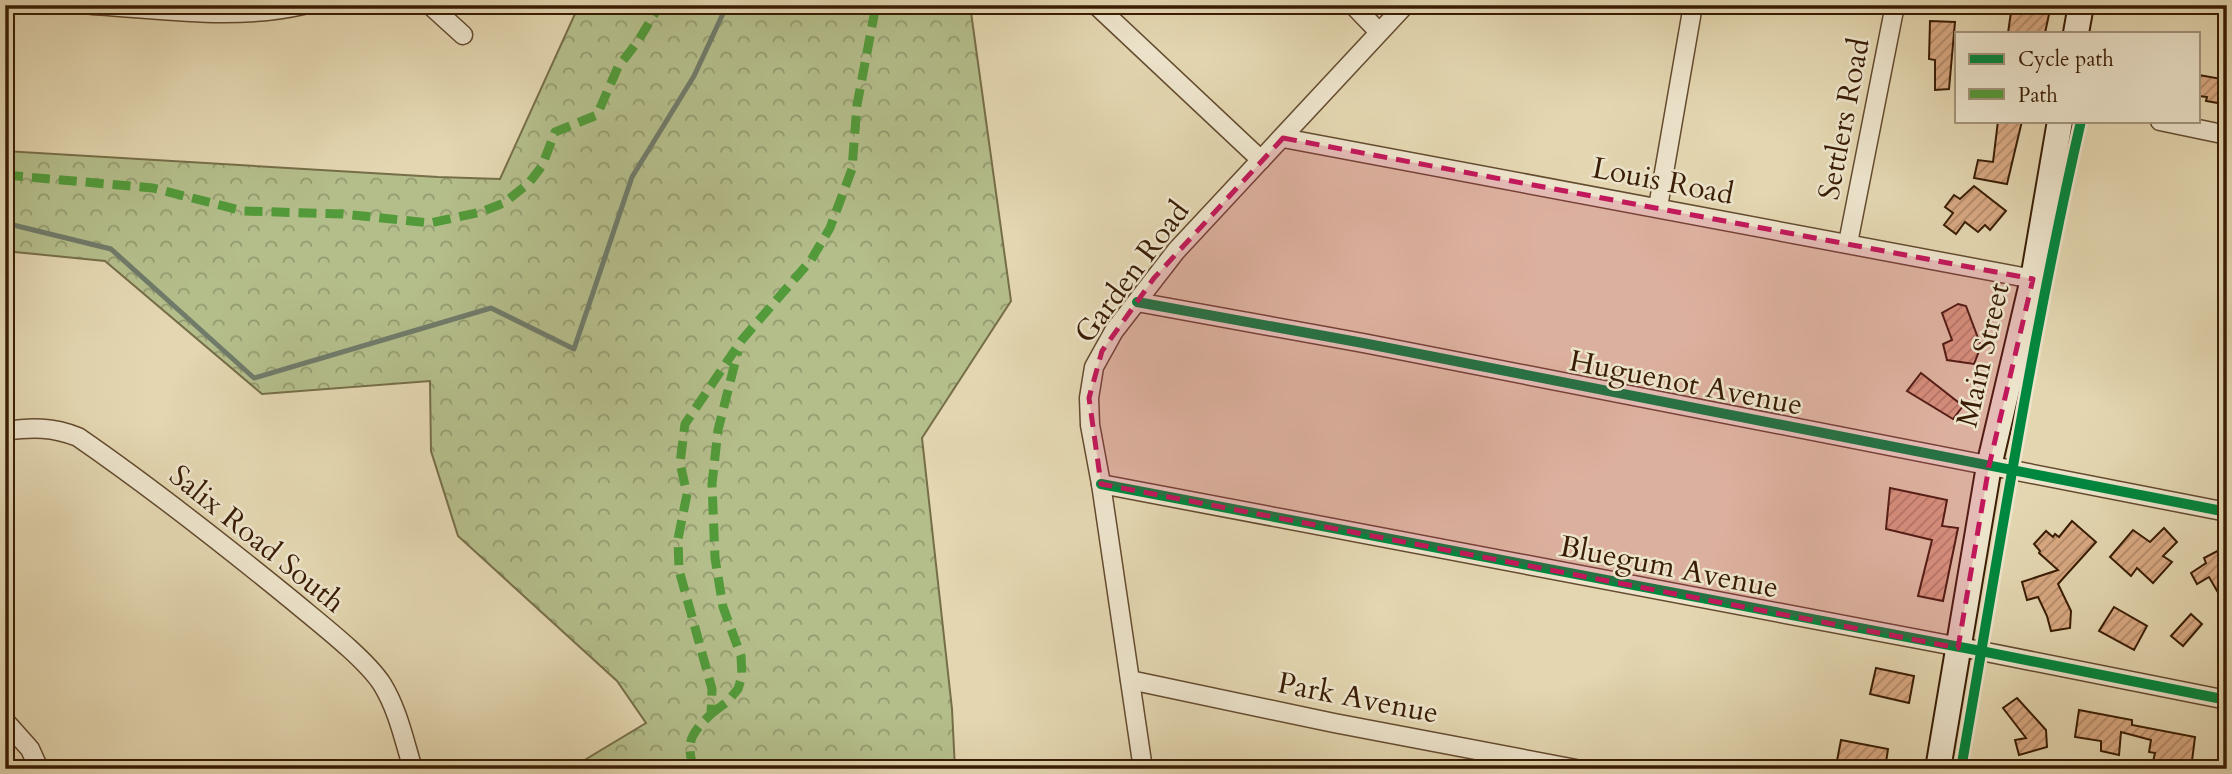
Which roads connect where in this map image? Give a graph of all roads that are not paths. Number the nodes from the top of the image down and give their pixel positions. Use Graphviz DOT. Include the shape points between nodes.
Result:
graph roads {
  1 [pos="92,5"];
  2 [pos="303,5"];
  3 [pos="430,5"];
  4 [pos="1096,5"];
  5 [pos="1353,5"];
  6 [pos="1405,5"];
  7 [pos="1693,5"];
  8 [pos="1895,5"];
  9 [pos="2081,5"];
  10 [pos="1379,32"];
  11 [pos="2076,32"];
  12 [pos="463,35"];
  13 [pos="2060,122"];
  14 [pos="2165,122"];
  15 [pos="2227,135"];
  16 [pos="1283,138"];
  17 [pos="1261,160"];
  18 [pos="1658,207"];
  19 [pos="1848,243"];
  20 [pos="2033,279"];
  21 [pos="1137,302"];
  22 [pos="5,431"];
  23 [pos="1989,467"];
  24 [pos="1101,484"];
  25 [pos="2227,512"];
  26 [pos="1958,648"];
  27 [pos="1130,680"];
  28 [pos="2227,700"];
  29 [pos="5,721"];
  30 [pos="39,769"];
  31 [pos="413,769"];
  32 [pos="1143,769"];
  33 [pos="1576,769"];
  34 [pos="1938,769"];
  1 -- 2 [label="street" via="241,13"];
  3 -- 12 [label="street"];
  4 -- 17 [label="street"];
  5 -- 10 [label="street"];
  6 -- 10 [label="street, Garden Road"];
  7 -- 18 [label="street"];
  8 -- 19 [label="street, Settlers Road"];
  9 -- 11 [label="street"];
  10 -- 16 [label="street, Garden Road"];
  13 -- 20 [label="street, Main Street"];
  14 -- 15 [label="street"];
  16 -- 17 [label="street, Garden Road"];
  16 -- 18 [label="street, Louis Road"];
  17 -- 21 [label="street, Garden Road" via="1176,251"];
  18 -- 19 [label="street, Louis Road"];
  19 -- 20 [label="street, Louis Road"];
  20 -- 23 [label="street, Main Street"];
  21 -- 23 [label="street, Huguenot Avenue"];
  21 -- 24 [label="street, Garden Road" via="1102,351 1090,384 1090,425"];
  22 -- 31 [label="street, Salix Road South" via="53,428 78,437 314,618 381,684 396,712"];
  23 -- 25 [label="street, Huguenot Avenue"];
  23 -- 26 [label="street, Main Street"];
  24 -- 26 [label="street, Bluegum Avenue"];
  24 -- 27 [label="street, Garden Road"];
  26 -- 28 [label="street, Bluegum Avenue"];
  26 -- 34 [label="street, Main Street"];
  27 -- 32 [label="street, Garden Road"];
  27 -- 33 [label="street, Park Avenue"];
  29 -- 30 [label="street" via="30,749"];
}
